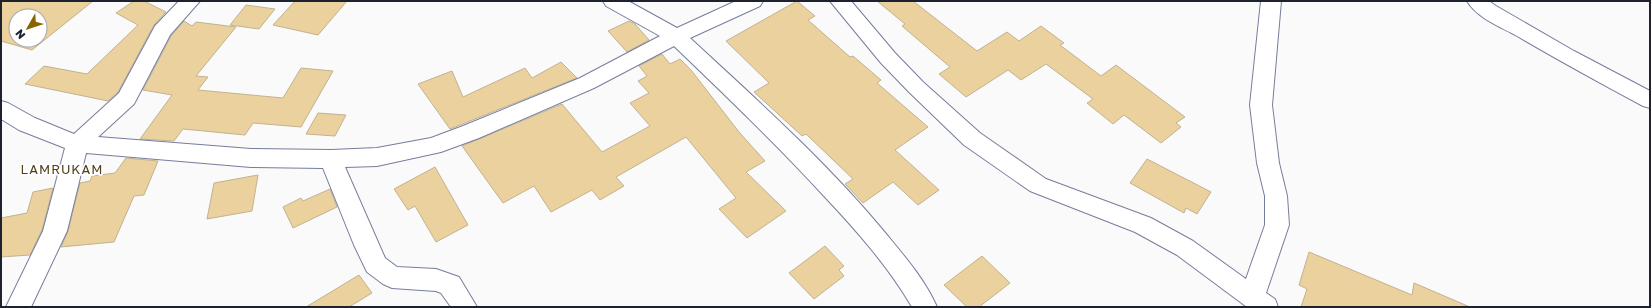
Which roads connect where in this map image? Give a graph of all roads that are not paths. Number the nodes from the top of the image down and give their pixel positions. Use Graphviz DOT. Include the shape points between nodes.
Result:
graph roads {
  1 [pos="190,1"];
  2 [pos="613,1"];
  3 [pos="753,1"];
  4 [pos="840,1"];
  5 [pos="1271,1"];
  6 [pos="1477,1"];
  7 [pos="676,36"];
  8 [pos="1650,100"];
  9 [pos="1,109"];
  10 [pos="77,144"];
  11 [pos="331,159"];
  12 [pos="1259,302"];
  13 [pos="18,307"];
  14 [pos="465,307"];
  15 [pos="925,307"];
  1 -- 10 [label="street" via="162,31 126,98"];
  2 -- 7 [label="street"];
  3 -- 7 [label="street"];
  4 -- 12 [label="street" via="893,62 972,139 1038,185 1143,225 1185,248"];
  5 -- 12 [label="street" via="1261,105 1268,163 1276,196 1276,225"];
  6 -- 8 [label="street" via="1489,11 1567,56"];
  7 -- 11 [label="street" via="586,83 433,146 377,157"];
  7 -- 15 [label="street" via="796,150 861,220 909,280"];
  9 -- 10 [label="street" via="27,124"];
  10 -- 11 [label="street" via="251,158"];
  10 -- 13 [label="street" via="55,231"];
  11 -- 14 [label="street" via="376,265 392,277 436,280 450,285"];
}
